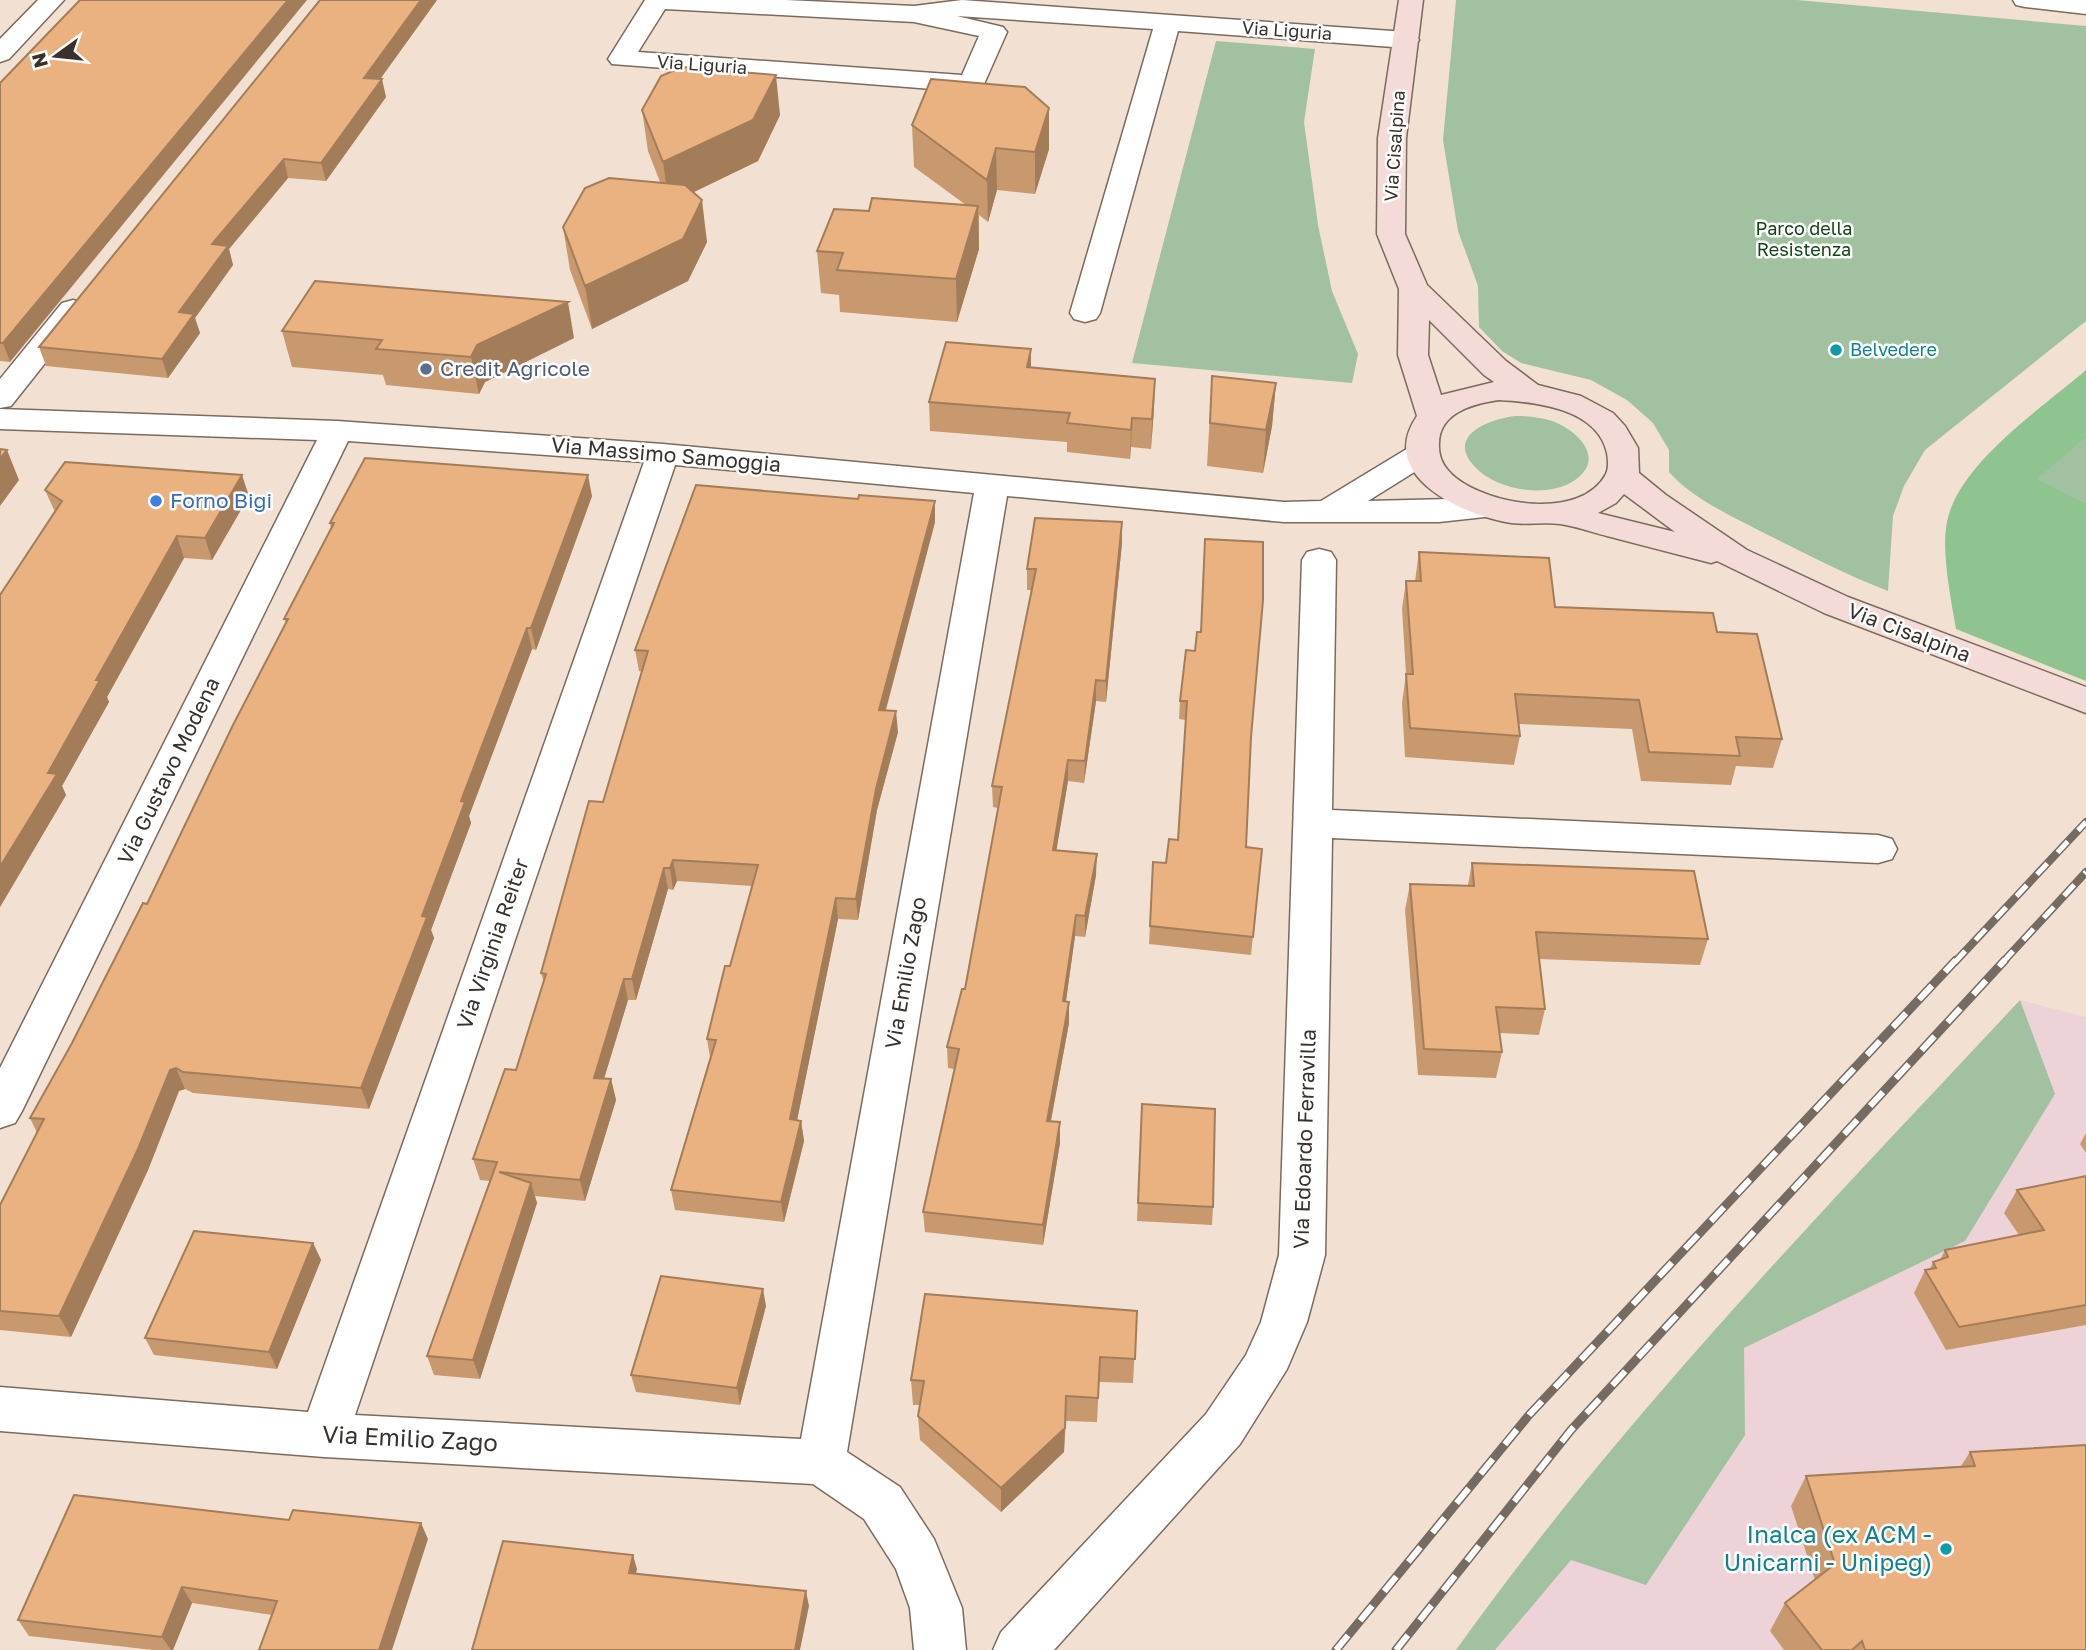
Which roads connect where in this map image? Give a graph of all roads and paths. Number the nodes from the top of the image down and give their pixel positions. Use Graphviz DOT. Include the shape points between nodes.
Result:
graph roads {
  1 [pos="1411,0"];
  2 [pos="2025,0"];
  3 [pos="2086,6"];
  4 [pos="44,8"];
  5 [pos="914,13"];
  6 [pos="0,14"];
  7 [pos="1168,22"];
  8 [pos="1406,40"];
  9 [pos="0,54"];
  10 [pos="89,289"];
  11 [pos="1413,289"];
  12 [pos="1085,313"];
  13 [pos="1527,392"];
  14 [pos="0,400"];
  15 [pos="1432,415"];
  16 [pos="0,419"];
  17 [pos="337,431"];
  18 [pos="663,454"];
  19 [pos="1421,454"];
  20 [pos="1622,475"];
  21 [pos="992,485"];
  22 [pos="1491,508"];
  23 [pos="1330,510"];
  24 [pos="1557,513"];
  25 [pos="1735,558"];
  26 [pos="1319,560"];
  27 [pos="2086,701"];
  28 [pos="1314,823"];
  29 [pos="1878,849"];
  30 [pos="0,1111"];
  31 [pos="0,1409"];
  32 [pos="324,1435"];
  33 [pos="821,1462"];
  34 [pos="940,1650"];
  35 [pos="1019,1650"];
  1 -- 8 [label="main road, Via Cisalpina"];
  2 -- 3 [label="street"];
  4 -- 6 [label="street"];
  4 -- 9 [label="street"];
  5 -- 5 [label="street, Via Liguria" via="657,2 621,59 971,84 993,32"];
  5 -- 7 [label="street, Via Liguria" via="962,8"];
  7 -- 8 [label="street, Via Liguria"];
  7 -- 12 [label="street"];
  8 -- 11 [label="main road, Via Cisalpina" via="1392,138 1391,234"];
  10 -- 14 [label="street"];
  11 -- 13 [label="main road, Via Cisalpina" via="1494,368"];
  11 -- 15 [label="main road, Via Cisalpina" via="1413,355"];
  13 -- 15 [label="main road, Via Cisalpina" via="1472,395"];
  13 -- 20 [label="main road, Via Cisalpina" via="1582,408 1604,422 1619,439 1625,457"];
  15 -- 19 [label="main road" via="1421,433"];
  16 -- 17 [label="street, Via Massimo Samoggia"];
  17 -- 18 [label="street, Via Massimo Samoggia"];
  17 -- 30 [label="street, Via Gustavo Modena"];
  18 -- 21 [label="street, Via Massimo Samoggia"];
  18 -- 32 [label="street, Via Virginia Reiter"];
  19 -- 22 [label="main road, Via Cisalpina" via="1444,485"];
  19 -- 23 [label="street, Via Massimo Samoggia"];
  20 -- 24 [label="main road, Via Cisalpina" via="1609,493 1587,506"];
  20 -- 25 [label="main road, Via Cisalpina"];
  21 -- 23 [label="street, Via Massimo Samoggia" via="1284,513"];
  21 -- 33 [label="street, Via Emilio Zago"];
  22 -- 23 [label="street, Via Massimo Samoggia" via="1371,514"];
  22 -- 24 [label="main road, Via Cisalpina"];
  24 -- 25 [label="main road, Via Cisalpina"];
  25 -- 27 [label="main road, Via Cisalpina" via="1836,605"];
  26 -- 28 [label="street, Via Edoardo Ferravilla"];
  28 -- 29 [label="street"];
  28 -- 35 [label="street, Via Edoardo Ferravilla" via="1302,1255 1284,1322 1263,1369 1223,1429"];
  31 -- 32 [label="street, Via Emilio Zago"];
  32 -- 33 [label="street, Via Emilio Zago"];
  33 -- 34 [label="street" via="882,1503 916,1556 936,1608"];
}
